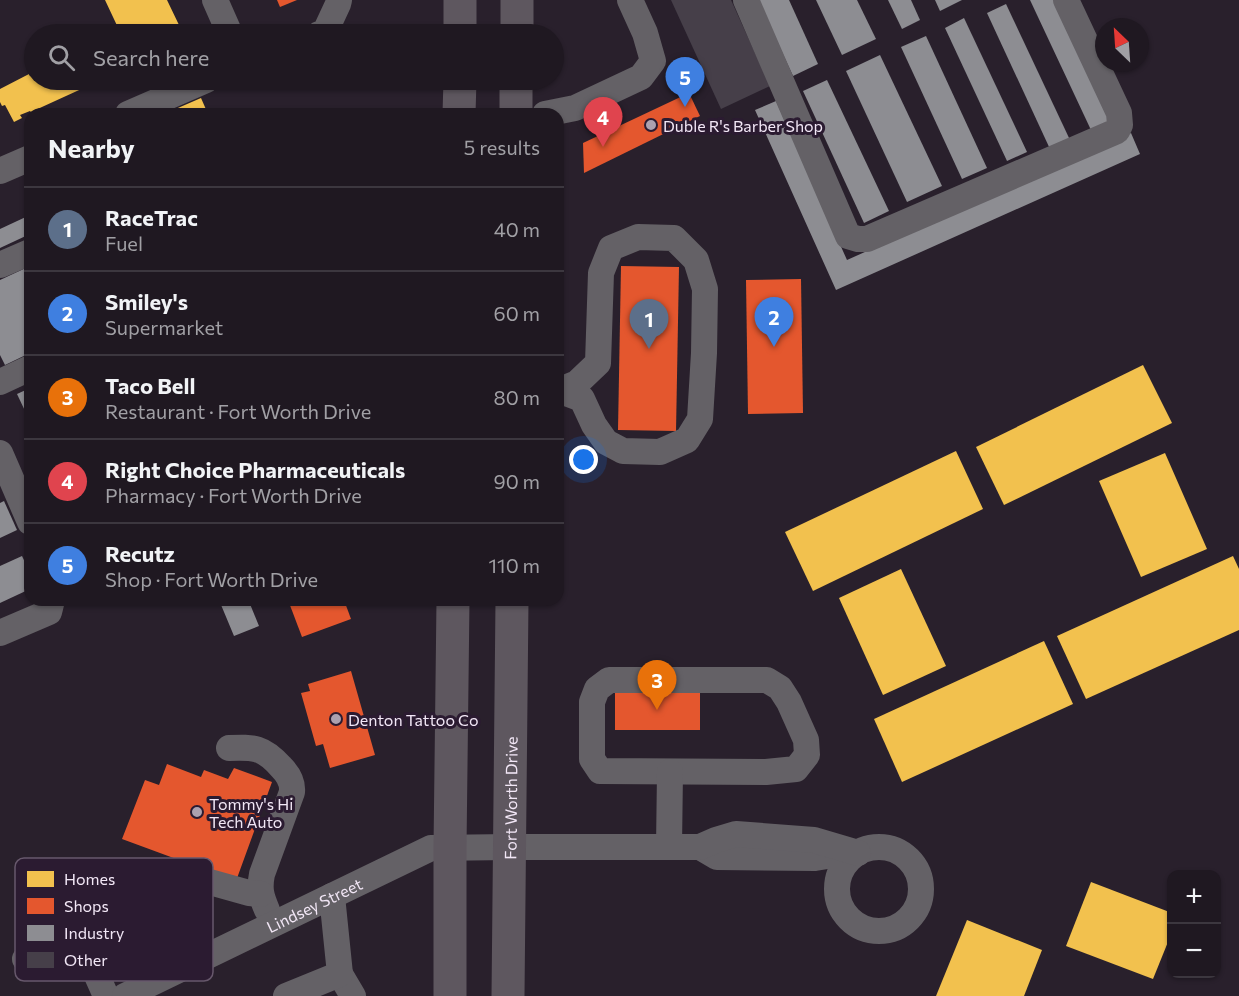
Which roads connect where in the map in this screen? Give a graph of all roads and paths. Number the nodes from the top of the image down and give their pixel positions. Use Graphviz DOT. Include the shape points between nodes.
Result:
graph roads {
  1 [pos="215,0"];
  2 [pos="339,0"];
  3 [pos="460,0"];
  4 [pos="517,0"];
  5 [pos="630,0"];
  6 [pos="746,0"];
  7 [pos="1066,0"];
  8 [pos="226,24"];
  9 [pos="329,24"];
  10 [pos="460,24"];
  11 [pos="517,24"];
  12 [pos="183,90"];
  13 [pos="460,90"];
  14 [pos="516,90"];
  15 [pos="142,108"];
  16 [pos="459,108"];
  17 [pos="516,108"];
  18 [pos="564,110"];
  19 [pos="24,161"];
  20 [pos="0,171"];
  21 [pos="24,255"];
  22 [pos="0,265"];
  23 [pos="24,371"];
  24 [pos="0,382"];
  25 [pos="564,388"];
  26 [pos="564,392"];
  27 [pos="0,453"];
  28 [pos="24,508"];
  29 [pos="50,606"];
  30 [pos="453,606"];
  31 [pos="512,606"];
  32 [pos="0,633"];
  33 [pos="229,748"];
  34 [pos="670,772"];
  35 [pos="510,847"];
  36 [pos="669,847"];
  37 [pos="450,848"];
  38 [pos="858,853"];
  39 [pos="213,883"];
  40 [pos="261,894"];
  41 [pos="332,896"];
  42 [pos="273,925"];
  43 [pos="213,954"];
  44 [pos="99,981"];
  45 [pos="156,981"];
  46 [pos="346,985"];
  47 [pos="106,996"];
  48 [pos="125,996"];
  49 [pos="286,996"];
  50 [pos="450,996"];
  51 [pos="508,996"];
  1 -- 8 [label="street"];
  2 -- 9 [label="street"];
  3 -- 10 [label="main road"];
  4 -- 11 [label="main road"];
  5 -- 18 [label="street" via="653,61 641,77"];
  6 -- 7 [label="street" via="848,236 867,239 1117,131 1119,113"];
  12 -- 15 [label="street"];
  13 -- 16 [label="main road"];
  14 -- 17 [label="main road"];
  19 -- 20 [label="street"];
  21 -- 22 [label="street"];
  23 -- 24 [label="street"];
  25 -- 26 [label="street" via="578,383 598,363 601,273 611,248 638,237 674,238 696,260 705,289 700,419 687,440 660,452 623,451 606,442 582,399"];
  27 -- 28 [label="street"];
  29 -- 32 [label="street" via="49,612"];
  30 -- 37 [label="main road"];
  31 -- 35 [label="main road, Fort Worth Drive"];
  33 -- 40 [label="street" via="261,750 270,755 293,785 262,874"];
  34 -- 34 [label="street" via="796,769 807,755 806,740 780,688 767,680 609,680 597,688 592,702 592,759 600,771"];
  34 -- 36 [label="street"];
  35 -- 36 [label="street, Lindsey Street"];
  35 -- 37 [label="street, Lindsey Street"];
  35 -- 51 [label="main road, Fort Worth Drive"];
  36 -- 38 [label="street, Lindsey Street" via="700,847 736,834 814,840"];
  37 -- 41 [label="street, Lindsey Street" via="431,849"];
  37 -- 50 [label="main road"];
  39 -- 40 [label="street"];
  40 -- 42 [label="street"];
  41 -- 42 [label="street, Lindsey Street"];
  41 -- 46 [label="street"];
  42 -- 43 [label="street, Lindsey Street"];
  44 -- 47 [label="street"];
  45 -- 48 [label="street, Lindsey Street"];
  46 -- 49 [label="street"];
}
